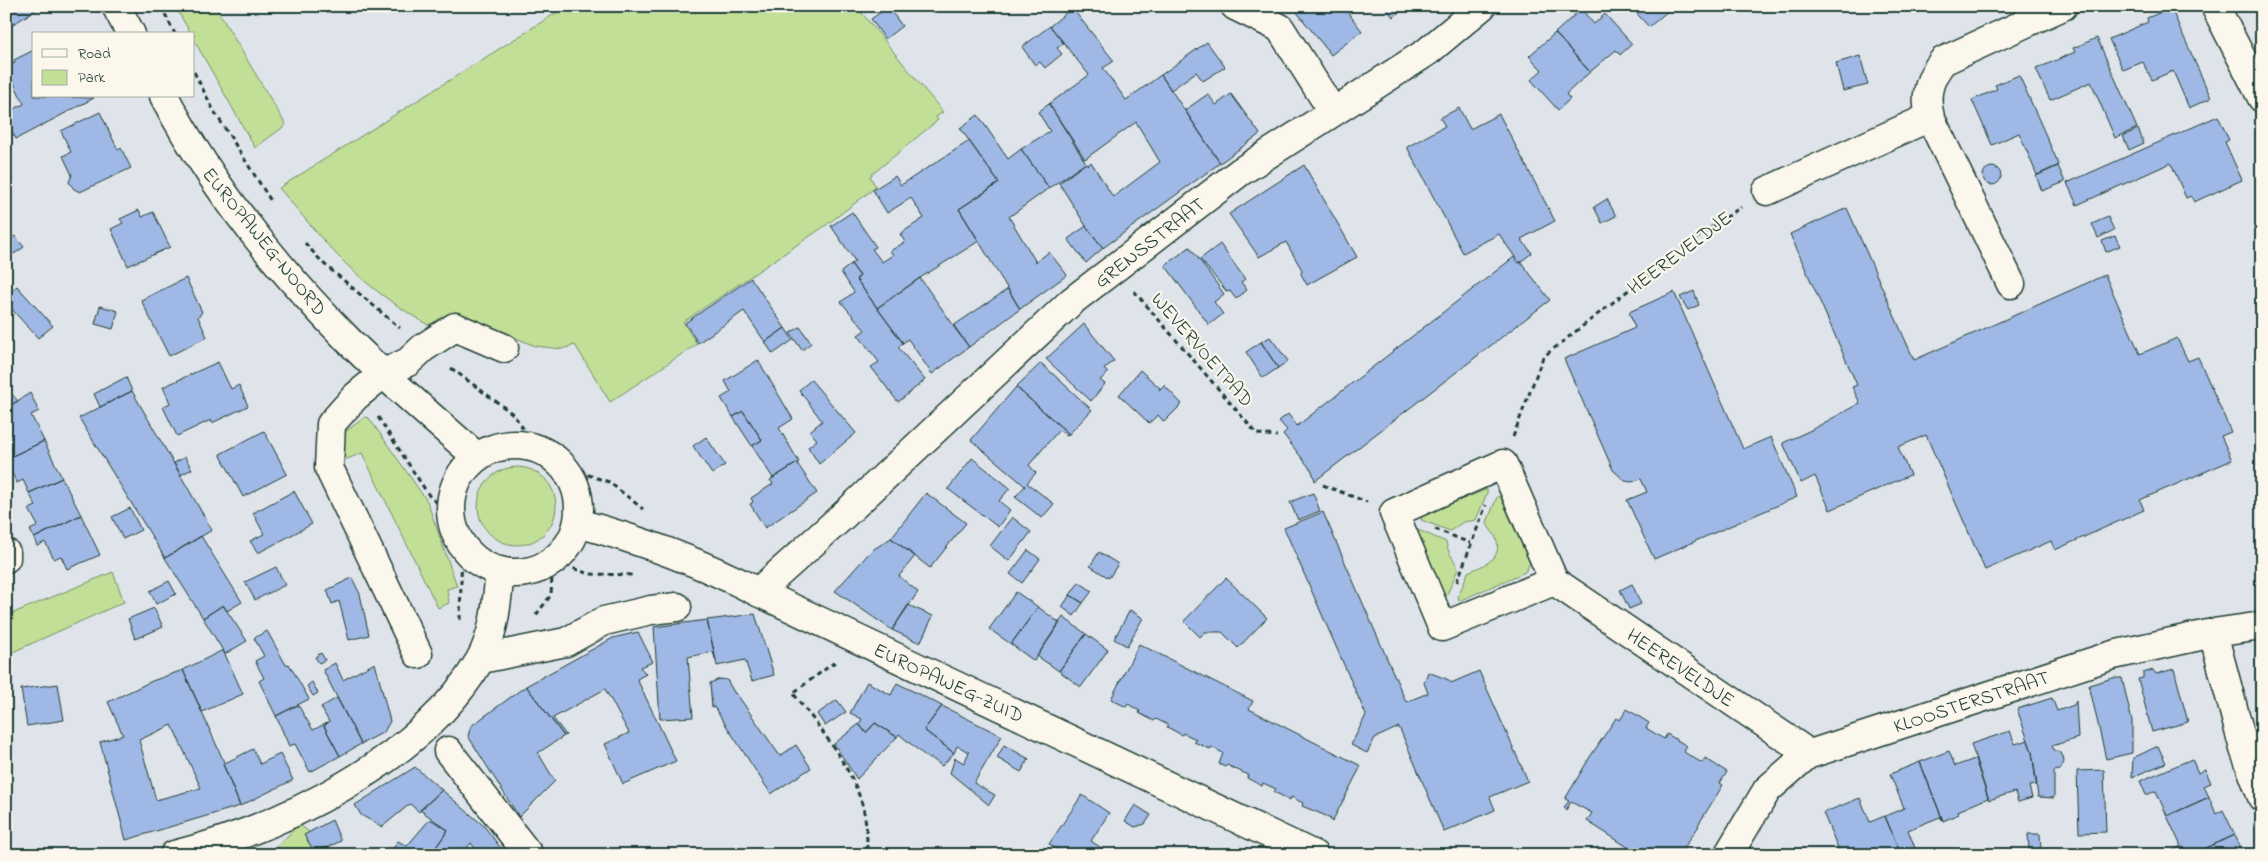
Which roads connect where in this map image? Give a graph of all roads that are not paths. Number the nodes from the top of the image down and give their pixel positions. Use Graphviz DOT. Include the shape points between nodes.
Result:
graph roads {
  1 [pos="116,6"];
  2 [pos="1235,6"];
  3 [pos="1482,6"];
  4 [pos="2063,6"];
  5 [pos="2215,6"];
  6 [pos="130,32"];
  7 [pos="165,98"];
  8 [pos="2262,98"];
  9 [pos="1333,112"];
  10 [pos="1930,117"];
  11 [pos="1767,191"];
  12 [pos="2011,284"];
  13 [pos="504,348"];
  14 [pos="384,373"];
  15 [pos="477,457"];
  16 [pos="578,523"];
  17 [pos="6,554"];
  18 [pos="6,558"];
  19 [pos="500,571"];
  20 [pos="1554,581"];
  21 [pos="758,592"];
  22 [pos="677,607"];
  23 [pos="2262,626"];
  24 [pos="2212,633"];
  25 [pos="418,654"];
  26 [pos="481,659"];
  27 [pos="448,751"];
  28 [pos="1807,755"];
  29 [pos="2262,797"];
  30 [pos="1305,853"];
  31 [pos="174,855"];
  32 [pos="529,855"];
  33 [pos="1728,855"];
  1 -- 6 [label="street"];
  2 -- 9 [label="street" via="1280,28"];
  3 -- 9 [label="street, GRENSSTRAAT" via="1427,52"];
  4 -- 10 [label="street" via="1943,61 1929,84 1927,105"];
  5 -- 8 [label="street"];
  7 -- 14 [label="street, EUROPAWEG-NOORD" via="207,172 270,252 315,305"];
  9 -- 21 [label="street, GRENSSTRAAT" via="1240,172 1072,301"];
  10 -- 11 [label="street"];
  10 -- 12 [label="street"];
  13 -- 14 [label="street" via="455,327 408,362"];
  14 -- 15 [label="street, EUROPAWEG-NOORD"];
  14 -- 25 [label="street" via="355,397 331,424 329,468"];
  15 -- 16 [label="street" via="490,450 521,445 551,455 574,483 579,502"];
  15 -- 19 [label="street" via="457,482 451,514 462,545 486,566"];
  16 -- 19 [label="street" via="573,537 553,561 518,573"];
  16 -- 21 [label="street, EUROPAWEG-ZUID" via="662,549"];
  17 -- 18 [label="street"];
  19 -- 26 [label="street" via="495,612"];
  20 -- 20 [label="street" via="1503,464 1394,513 1442,627"];
  20 -- 28 [label="street, HEEREVELDJE"];
  21 -- 30 [label="street, EUROPAWEG-ZUID"];
  22 -- 26 [label="street" via="604,621 566,642"];
  23 -- 24 [label="street, KLOOSTERSTRAAT"];
  24 -- 28 [label="street, KLOOSTERSTRAAT" via="2113,654"];
  24 -- 29 [label="street" via="2244,749"];
  26 -- 31 [label="street" via="427,724 399,748 337,790 258,828"];
  27 -- 32 [label="street"];
  28 -- 33 [label="street, KLOOSTERSTRAAT" via="1767,790"];
}
